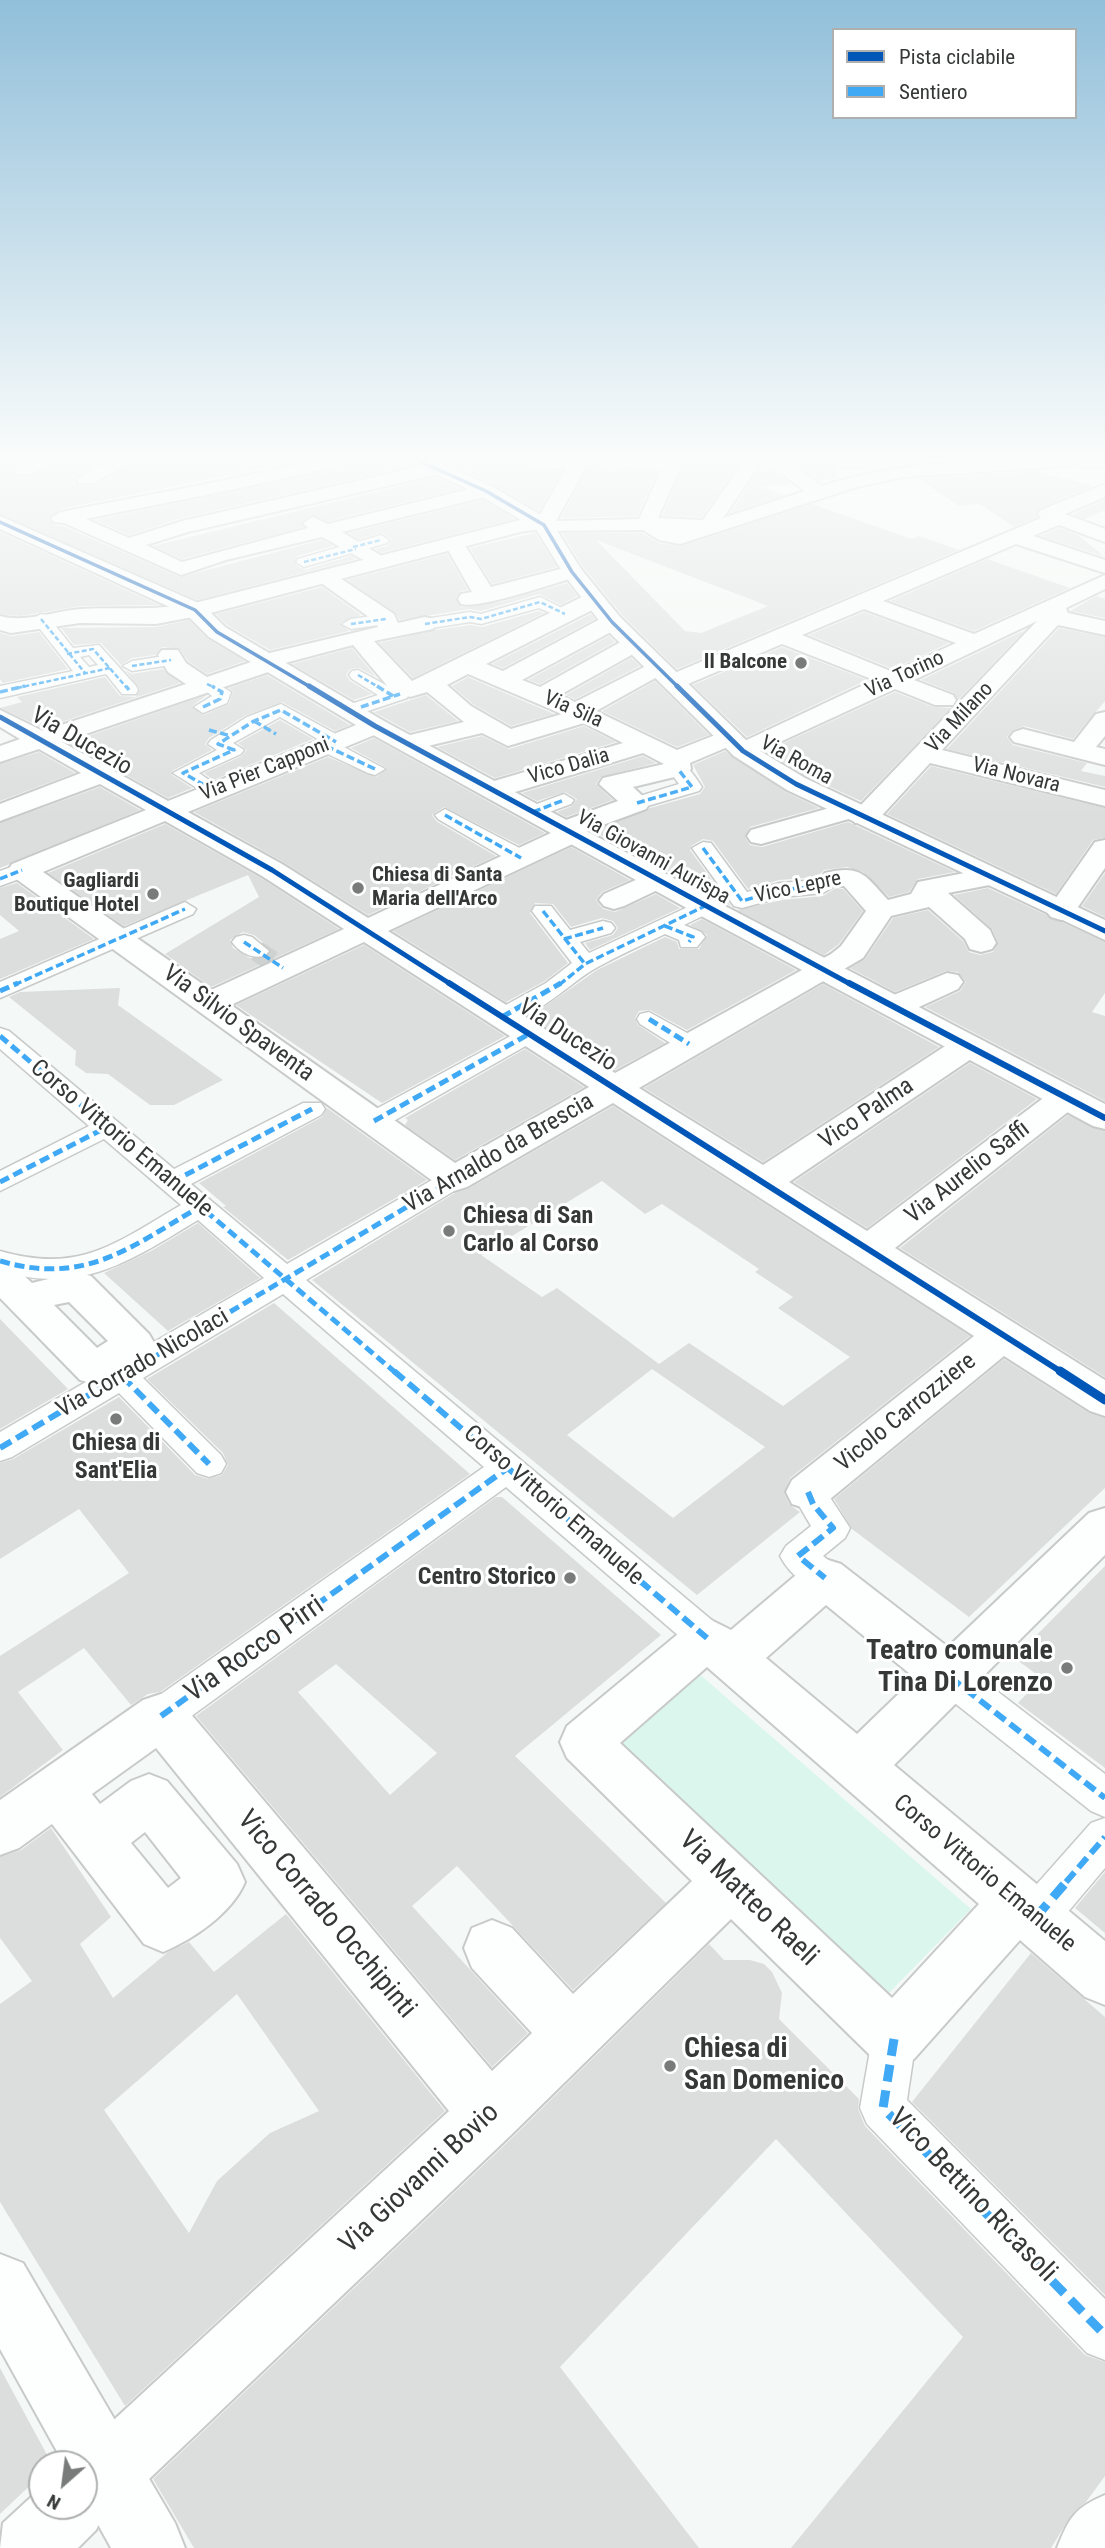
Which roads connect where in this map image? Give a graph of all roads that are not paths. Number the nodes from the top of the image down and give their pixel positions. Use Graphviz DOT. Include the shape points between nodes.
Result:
graph roads {
  1 [pos="128,580"];
  2 [pos="309,580"];
  3 [pos="329,580"];
  4 [pos="470,580"];
  5 [pos="528,580"];
  6 [pos="542,580"];
  7 [pos="578,580"];
  8 [pos="914,580"];
  9 [pos="1105,581"];
  10 [pos="530,583"];
  11 [pos="594,600"];
  12 [pos="864,601"];
  13 [pos="195,610"];
  14 [pos="1054,610"];
  15 [pos="565,614"];
  16 [pos="41,619"];
  17 [pos="612,622"];
  18 [pos="425,624"];
  19 [pos="388,625"];
  20 [pos="4,628"];
  21 [pos="1105,628"];
  22 [pos="355,631"];
  23 [pos="783,636"];
  24 [pos="975,642"];
  25 [pos="635,644"];
  26 [pos="268,653"];
  27 [pos="66,654"];
  28 [pos="171,657"];
  29 [pos="468,665"];
  30 [pos="110,668"];
  31 [pos="85,673"];
  32 [pos="665,675"];
  33 [pos="358,676"];
  34 [pos="505,680"];
  35 [pos="894,680"];
  36 [pos="416,684"];
  37 [pos="134,687"];
  38 [pos="0,692"];
  39 [pos="205,692"];
  40 [pos="541,696"];
  41 [pos="944,700"];
  42 [pos="581,713"];
  43 [pos="0,717"];
  44 [pos="368,717"];
  45 [pos="1105,719"];
  46 [pos="254,721"];
  47 [pos="484,725"];
  48 [pos="209,730"];
  49 [pos="276,734"];
  50 [pos="230,736"];
  51 [pos="1023,737"];
  52 [pos="38,741"];
  53 [pos="407,743"];
  54 [pos="331,744"];
  55 [pos="646,745"];
  56 [pos="735,745"];
  57 [pos="0,754"];
  58 [pos="927,754"];
  59 [pos="1093,754"];
  60 [pos="677,765"];
  61 [pos="375,769"];
  62 [pos="100,775"];
  63 [pos="493,790"];
  64 [pos="215,791"];
  65 [pos="1105,798"];
  66 [pos="564,800"];
  67 [pos="4,807"];
  68 [pos="165,811"];
  69 [pos="533,812"];
  70 [pos="858,814"];
  71 [pos="444,815"];
  72 [pos="568,832"];
  73 [pos="761,836"];
  74 [pos="75,848"];
  75 [pos="703,848"];
  76 [pos="1105,848"];
  77 [pos="521,858"];
  78 [pos="11,874"];
  79 [pos="990,877"];
  80 [pos="835,879"];
  81 [pos="656,880"];
  82 [pos="925,894"];
  83 [pos="614,900"];
  84 [pos="705,906"];
  85 [pos="185,909"];
  86 [pos="881,910"];
  87 [pos="543,911"];
  88 [pos="1061,911"];
  89 [pos="665,926"];
  90 [pos="603,928"];
  91 [pos="367,930"];
  92 [pos="1105,931"];
  93 [pos="119,939"];
  94 [pos="564,939"];
  95 [pos="689,942"];
  96 [pos="981,943"];
  97 [pos="833,962"];
  98 [pos="585,964"];
  99 [pos="947,982"];
  100 [pos="0,991"];
  101 [pos="209,1003"];
  102 [pos="895,1006"];
  103 [pos="649,1018"];
  104 [pos="516,1026"];
  105 [pos="2,1041"];
  106 [pos="689,1044"];
  107 [pos="968,1046"];
  108 [pos="613,1088"];
  109 [pos="1066,1097"];
  110 [pos="312,1109"];
  111 [pos="1105,1118"];
  112 [pos="374,1121"];
  113 [pos="107,1127"];
  114 [pos="454,1179"];
  115 [pos="765,1181"];
  116 [pos="0,1182"];
  117 [pos="172,1182"];
  118 [pos="201,1206"];
  119 [pos="870,1249"];
  120 [pos="0,1261"];
  121 [pos="287,1279"];
  122 [pos="1003,1335"];
  123 [pos="122,1376"];
  124 [pos="1105,1400"];
  125 [pos="0,1448"];
  126 [pos="209,1464"];
  127 [pos="509,1467"];
  128 [pos="808,1492"];
  129 [pos="1105,1526"];
  130 [pos="825,1578"];
  131 [pos="719,1649"];
  132 [pos="950,1677"];
  133 [pos="161,1716"];
  134 [pos="857,1767"];
  135 [pos="57,1790"];
  136 [pos="1105,1798"];
  137 [pos="0,1830"];
  138 [pos="1105,1837"];
  139 [pos="96,1838"];
  140 [pos="730,1882"];
  141 [pos="1026,1910"];
  142 [pos="492,1948"];
  143 [pos="1105,1976"];
  144 [pos="571,2035"];
  145 [pos="894,2039"];
  146 [pos="490,2114"];
  147 [pos="0,2287"];
  148 [pos="1105,2335"];
  149 [pos="70,2450"];
  150 [pos="98,2481"];
  151 [pos="98,2501"];
  152 [pos="56,2520"];
  153 [pos="1105,2530"];
  154 [pos="27,2548"];
  155 [pos="150,2548"];
  156 [pos="1092,2548"];
  1 -- 13 [label="street, Via Giovanni Aurispa"];
  2 -- 13 [label="street"];
  3 -- 19 [label="street"];
  4 -- 10 [label="street" via="477,597"];
  5 -- 10 [label="street"];
  6 -- 10 [label="street"];
  7 -- 11 [label="street, Via Roma"];
  8 -- 12 [label="street"];
  9 -- 14 [label="street, Via Torino"];
  11 -- 15 [label="street"];
  11 -- 17 [label="street, Via Roma"];
  12 -- 23 [label="street"];
  12 -- 24 [label="street"];
  13 -- 16 [label="street" via="156,617"];
  13 -- 26 [label="street, Via Giovanni Aurispa" via="235,643"];
  14 -- 21 [label="street"];
  14 -- 24 [label="street, Via Torino"];
  14 -- 58 [label="street, Via Milano"];
  15 -- 18 [label="street" via="540,602 481,619"];
  15 -- 29 [label="street"];
  16 -- 20 [label="street"];
  16 -- 27 [label="street"];
  17 -- 25 [label="street, Via Roma"];
  17 -- 34 [label="street"];
  18 -- 19 [label="street"];
  19 -- 22 [label="street"];
  22 -- 26 [label="street"];
  22 -- 36 [label="street" via="397,683"];
  23 -- 32 [label="street"];
  23 -- 35 [label="street"];
  24 -- 35 [label="street, Via Torino"];
  25 -- 32 [label="street, Via Roma"];
  25 -- 40 [label="street"];
  26 -- 39 [label="street"];
  26 -- 44 [label="street, Via Giovanni Aurispa"];
  27 -- 30 [label="street" via="93,649"];
  27 -- 31 [label="street"];
  28 -- 37 [label="street"];
  28 -- 39 [label="street"];
  29 -- 34 [label="street, Via Sila"];
  29 -- 36 [label="street"];
  30 -- 31 [label="street"];
  30 -- 37 [label="street"];
  31 -- 38 [label="street"];
  32 -- 42 [label="street"];
  32 -- 56 [label="street, Via Roma"];
  33 -- 36 [label="street"];
  34 -- 40 [label="street, Via Sila"];
  35 -- 41 [label="street"];
  35 -- 56 [label="street, Via Torino"];
  36 -- 44 [label="street"];
  36 -- 47 [label="street"];
  37 -- 39 [label="street"];
  37 -- 52 [label="street"];
  40 -- 42 [label="street, Via Sila"];
  42 -- 47 [label="street" via="508,738"];
  42 -- 55 [label="street, Via Sila"];
  43 -- 52 [label="street, Via Ducezio"];
  44 -- 53 [label="street, Via Giovanni Aurispa"];
  44 -- 54 [label="street, Via Pier Capponi"];
  45 -- 59 [label="street"];
  46 -- 49 [label="street"];
  46 -- 50 [label="street"];
  46 -- 54 [label="street" via="281,710"];
  47 -- 53 [label="street"];
  48 -- 50 [label="street"];
  50 -- 64 [label="street" via="218,744 234,750 183,773"];
  51 -- 59 [label="street"];
  52 -- 57 [label="street"];
  52 -- 62 [label="street, Via Ducezio"];
  53 -- 63 [label="street, Via Giovanni Aurispa"];
  54 -- 61 [label="street"];
  54 -- 64 [label="street, Via Pier Capponi"];
  55 -- 60 [label="street, Via Sila"];
  55 -- 63 [label="street, Vico Dalia"];
  56 -- 60 [label="street, Via Torino"];
  56 -- 70 [label="street, Via Roma" via="796,784"];
  58 -- 65 [label="street, Via Novara"];
  58 -- 70 [label="street, Via Milano"];
  60 -- 72 [label="street, Via Torino" via="627,785"];
  62 -- 67 [label="street"];
  62 -- 68 [label="street, Via Ducezio"];
  63 -- 69 [label="street, Via Giovanni Aurispa"];
  64 -- 68 [label="street, Via Pier Capponi"];
  66 -- 69 [label="street"];
  67 -- 74 [label="street"];
  68 -- 74 [label="street, Via Pier Capponi"];
  68 -- 91 [label="street, Via Ducezio"];
  69 -- 72 [label="street, Via Giovanni Aurispa"];
  70 -- 73 [label="street"];
  70 -- 79 [label="street, Via Roma"];
  71 -- 77 [label="street"];
  72 -- 77 [label="street, Via Torino"];
  72 -- 81 [label="street, Via Giovanni Aurispa"];
  74 -- 78 [label="street, Via Pier Capponi"];
  75 -- 80 [label="street, Vico Lepre" via="742,901 780,890 823,886"];
  76 -- 88 [label="street"];
  77 -- 91 [label="street, Via Torino"];
  78 -- 93 [label="street, Via Silvio Spaventa"];
  79 -- 82 [label="street" via="928,888"];
  79 -- 88 [label="street, Via Roma"];
  80 -- 86 [label="street, Vico Lepre" via="851,877"];
  81 -- 83 [label="street"];
  81 -- 84 [label="street, Via Giovanni Aurispa"];
  82 -- 86 [label="street" via="923,900"];
  82 -- 96 [label="street" via="936,898 979,936"];
  84 -- 89 [label="street"];
  84 -- 97 [label="street, Via Giovanni Aurispa"];
  85 -- 93 [label="street"];
  86 -- 97 [label="street, Via Arnaldo da Brescia" via="852,952"];
  87 -- 94 [label="street"];
  88 -- 92 [label="street, Via Roma"];
  89 -- 95 [label="street" via="693,937"];
  89 -- 98 [label="street"];
  90 -- 94 [label="street"];
  91 -- 101 [label="street, Via Torino" via="264,956"];
  91 -- 104 [label="street, Via Ducezio"];
  93 -- 100 [label="street"];
  93 -- 101 [label="street, Via Silvio Spaventa"];
  94 -- 98 [label="street"];
  97 -- 102 [label="street, Via Giovanni Aurispa"];
  97 -- 106 [label="street, Via Arnaldo da Brescia"];
  98 -- 104 [label="street"];
  99 -- 102 [label="street"];
  101 -- 112 [label="street, Via Silvio Spaventa"];
  102 -- 107 [label="street, Via Giovanni Aurispa"];
  103 -- 106 [label="street"];
  104 -- 108 [label="street, Via Ducezio"];
  104 -- 112 [label="street"];
  105 -- 113 [label="street, Corso Vittorio Emanuele"];
  106 -- 108 [label="street, Via Arnaldo da Brescia"];
  107 -- 109 [label="street, Via Giovanni Aurispa"];
  107 -- 115 [label="street, Vico Palma"];
  108 -- 114 [label="street, Via Arnaldo da Brescia"];
  108 -- 115 [label="street, Via Ducezio"];
  109 -- 111 [label="street, Via Giovanni Aurispa"];
  109 -- 119 [label="street, Via Aurelio Saffi"];
  110 -- 117 [label="street"];
  112 -- 114 [label="street, Via Silvio Spaventa"];
  113 -- 116 [label="street"];
  113 -- 117 [label="street, Corso Vittorio Emanuele"];
  114 -- 121 [label="street, Via Arnaldo da Brescia"];
  115 -- 119 [label="street, Via Ducezio"];
  117 -- 118 [label="street, Corso Vittorio Emanuele"];
  118 -- 120 [label="street" via="105,1260 74,1269 30,1270"];
  118 -- 121 [label="street, Corso Vittorio Emanuele"];
  119 -- 122 [label="street, Via Ducezio"];
  121 -- 123 [label="street, Via Corrado Nicolaci"];
  121 -- 127 [label="street, Corso Vittorio Emanuele"];
  122 -- 124 [label="street, Via Ducezio"];
  122 -- 128 [label="street, Vicolo Carrozziere"];
  123 -- 125 [label="street, Via Corrado Nicolaci"];
  123 -- 126 [label="street"];
  127 -- 131 [label="street, Corso Vittorio Emanuele"];
  127 -- 133 [label="street, Via Rocco Pirri"];
  128 -- 130 [label="street" via="833,1528 799,1556"];
  129 -- 132 [label="street"];
  130 -- 131 [label="street"];
  130 -- 132 [label="street"];
  131 -- 134 [label="street, Corso Vittorio Emanuele"];
  131 -- 140 [label="street, Via Matteo Raeli" via="585,1742"];
  132 -- 134 [label="street"];
  132 -- 136 [label="street"];
  133 -- 135 [label="street, Via Rocco Pirri"];
  133 -- 146 [label="street, Vico Corrado Occhipinti"];
  134 -- 141 [label="street, Corso Vittorio Emanuele"];
  135 -- 137 [label="street, Via Rocco Pirri"];
  135 -- 139 [label="street"];
  138 -- 141 [label="street"];
  140 -- 144 [label="street, Via Giovanni Bovio"];
  140 -- 145 [label="street, Via Matteo Raeli"];
  141 -- 143 [label="street, Corso Vittorio Emanuele"];
  141 -- 145 [label="street"];
  142 -- 144 [label="street"];
  144 -- 146 [label="street, Via Giovanni Bovio"];
  145 -- 148 [label="street, Vico Bettino Ricasoli" via="883,2108"];
  146 -- 150 [label="street, Via Giovanni Bovio"];
  147 -- 149 [label="street"];
  151 -- 155 [label="street"];
  152 -- 154 [label="street, Via Giovanni Bovio"];
  153 -- 156 [label="street"];
}
